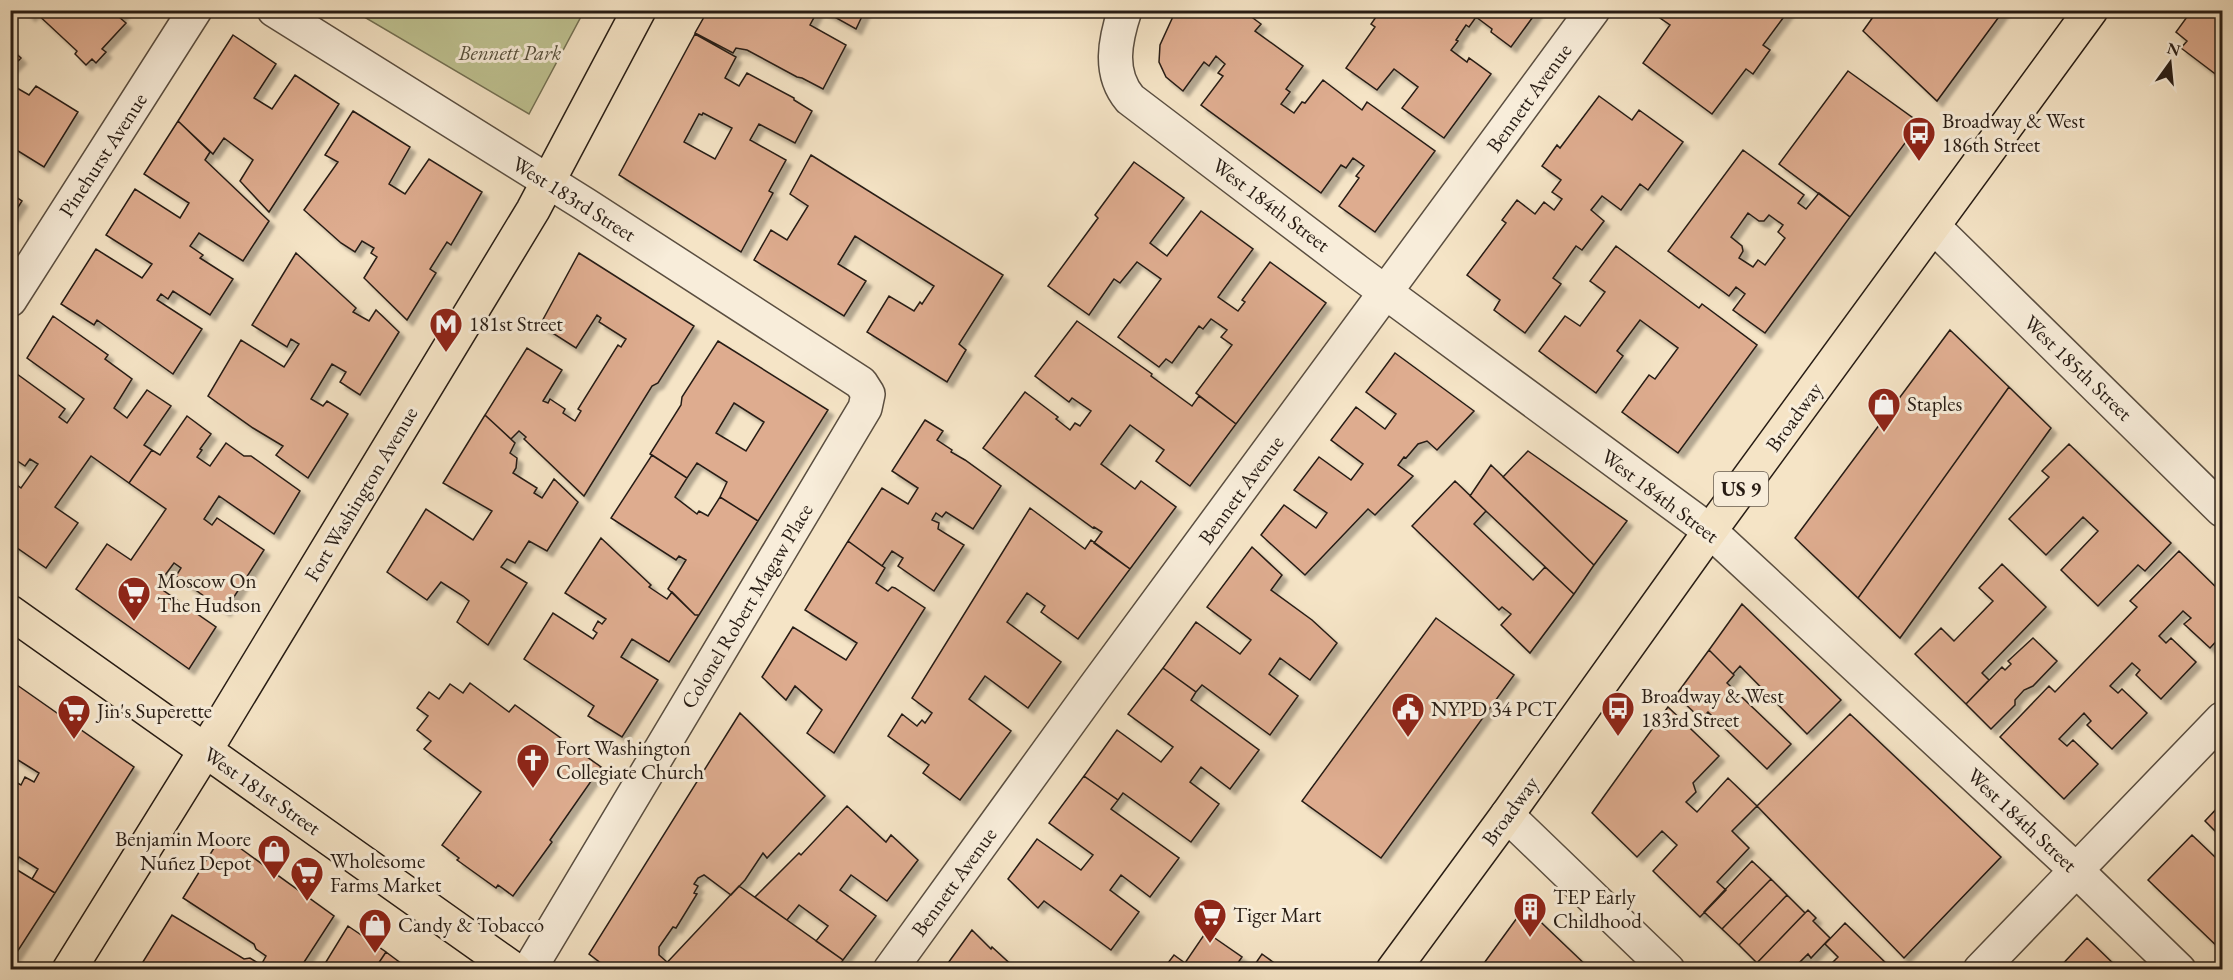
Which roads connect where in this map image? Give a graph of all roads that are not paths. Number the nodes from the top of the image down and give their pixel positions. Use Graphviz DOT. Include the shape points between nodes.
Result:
graph roads {
  1 [pos="195,10"];
  2 [pos="274,10"];
  3 [pos="639,10"];
  4 [pos="1125,10"];
  5 [pos="1593,10"];
  6 [pos="2089,11"];
  7 [pos="549,182"];
  8 [pos="1934,227"];
  9 [pos="1387,292"];
  10 [pos="10,300"];
  11 [pos="868,394"];
  12 [pos="2223,510"];
  13 [pos="1710,531"];
  14 [pos="10,612"];
  15 [pos="2223,719"];
  16 [pos="206,751"];
  17 [pos="1507,815"];
  18 [pos="2076,870"];
  19 [pos="69,969"];
  20 [pos="515,969"];
  21 [pos="529,969"];
  22 [pos="890,969"];
  23 [pos="1393,969"];
  24 [pos="1668,969"];
  25 [pos="1980,969"];
  26 [pos="2180,969"];
  1 -- 10 [label="street, Pinehurst Avenue"];
  2 -- 7 [label="street, West 183rd Street"];
  3 -- 7 [label="main road, Fort Washington Avenue"];
  4 -- 9 [label="street, West 184th Street" via="1114,62 1130,99"];
  5 -- 9 [label="street, Bennett Avenue"];
  6 -- 8 [label="main road, Broadway / US 9"];
  7 -- 11 [label="street, West 183rd Street" via="861,383"];
  7 -- 16 [label="main road, Fort Washington Avenue"];
  8 -- 12 [label="street, West 185th Street"];
  8 -- 13 [label="main road, Broadway / US 9"];
  9 -- 13 [label="street, West 184th Street"];
  9 -- 22 [label="street, Bennett Avenue"];
  11 -- 21 [label="street, Colonel Robert Magaw Place" via="865,408"];
  13 -- 17 [label="main road, Broadway / US 9"];
  13 -- 18 [label="street, West 184th Street"];
  14 -- 16 [label="main road, West 181st Street"];
  15 -- 18 [label="street"];
  16 -- 19 [label="main road, Fort Washington Avenue"];
  16 -- 20 [label="main road, West 181st Street"];
  17 -- 23 [label="main road, Broadway / US 9"];
  17 -- 24 [label="street"];
  18 -- 25 [label="street"];
  18 -- 26 [label="street, West 184th Street"];
}
